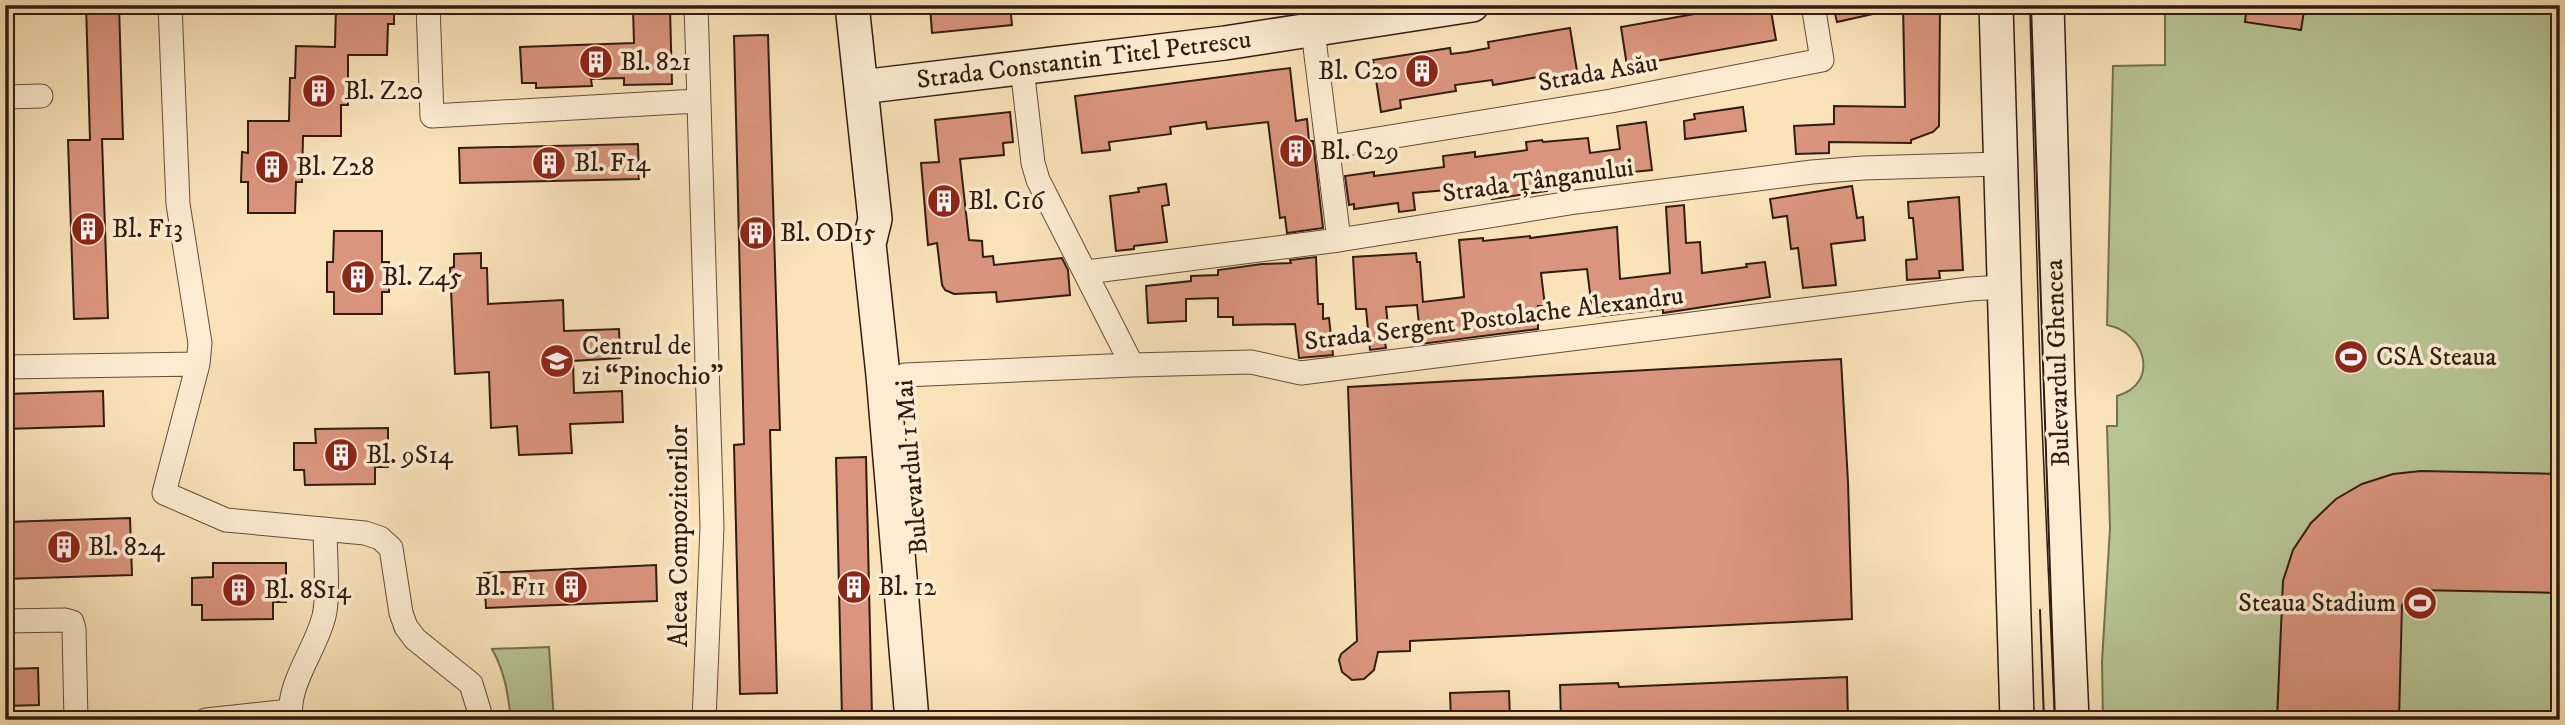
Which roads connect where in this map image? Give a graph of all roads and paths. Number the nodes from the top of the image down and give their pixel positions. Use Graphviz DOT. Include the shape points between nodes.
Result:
graph roads {
  1 [pos="170,5"];
  2 [pos="428,5"];
  3 [pos="696,5"];
  4 [pos="852,5"];
  5 [pos="1472,5"];
  6 [pos="1812,5"];
  7 [pos="1996,5"];
  8 [pos="2047,5"];
  9 [pos="1313,31"];
  10 [pos="1022,68"];
  11 [pos="861,87"];
  12 [pos="41,96"];
  13 [pos="5,97"];
  14 [pos="697,101"];
  15 [pos="1328,147"];
  16 [pos="2000,164"];
  17 [pos="875,219"];
  18 [pos="1339,240"];
  19 [pos="1087,272"];
  20 [pos="2004,287"];
  21 [pos="198,363"];
  22 [pos="1132,365"];
  23 [pos="5,367"];
  24 [pos="905,375"];
  25 [pos="325,529"];
  26 [pos="5,621"];
  27 [pos="291,715"];
  28 [pos="76,720"];
  29 [pos="206,720"];
  30 [pos="482,720"];
  31 [pos="704,720"];
  32 [pos="912,720"];
  33 [pos="932,720"];
  34 [pos="2017,720"];
  35 [pos="2072,720"];
  1 -- 21 [label="street" via="178,204 200,343"];
  2 -- 14 [label="street" via="432,116"];
  3 -- 14 [label="street, Aleea Compozitorilor"];
  4 -- 11 [label="main road, Bulevardul 1 Mai"];
  5 -- 9 [label="main road, Strada Constantin Titel Petrescu"];
  6 -- 15 [label="street, Strada Asău" via="1822,60 1611,101"];
  7 -- 16 [label="main road, Bulevardul Ghencea"];
  8 -- 35 [label="main road, Bulevardul Ghencea"];
  9 -- 10 [label="main road, Strada Constantin Titel Petrescu"];
  9 -- 15 [label="street"];
  10 -- 11 [label="main road, Strada Constantin Titel Petrescu"];
  10 -- 19 [label="street" via="1038,180"];
  11 -- 17 [label="main road, Bulevardul 1 Mai"];
  12 -- 13 [label="street"];
  14 -- 31 [label="street, Aleea Compozitorilor" via="712,527"];
  15 -- 18 [label="street"];
  16 -- 18 [label="street, Strada Țânganului" via="1826,171 1576,202"];
  16 -- 20 [label="main road, Bulevardul Ghencea"];
  17 -- 24 [label="main road, Bulevardul 1 Mai" via="889,242"];
  17 -- 32 [label="main road, Bulevardul 1 Mai" via="869,244"];
  18 -- 19 [label="street, Strada Țânganului"];
  19 -- 22 [label="street"];
  20 -- 22 [label="street, Strada Sergent Postolache Alexandru" via="1301,373 1251,362"];
  20 -- 34 [label="main road, Bulevardul Ghencea"];
  21 -- 23 [label="street"];
  21 -- 25 [label="street" via="164,493 226,520"];
  22 -- 24 [label="street, Strada Sergent Postolache Alexandru"];
  24 -- 33 [label="main road, Bulevardul 1 Mai"];
  25 -- 27 [label="street" via="325,615 300,676"];
  25 -- 30 [label="street" via="365,533 391,548 406,627 471,684"];
  26 -- 28 [label="street" via="72,622"];
  27 -- 29 [label="street"];
}
